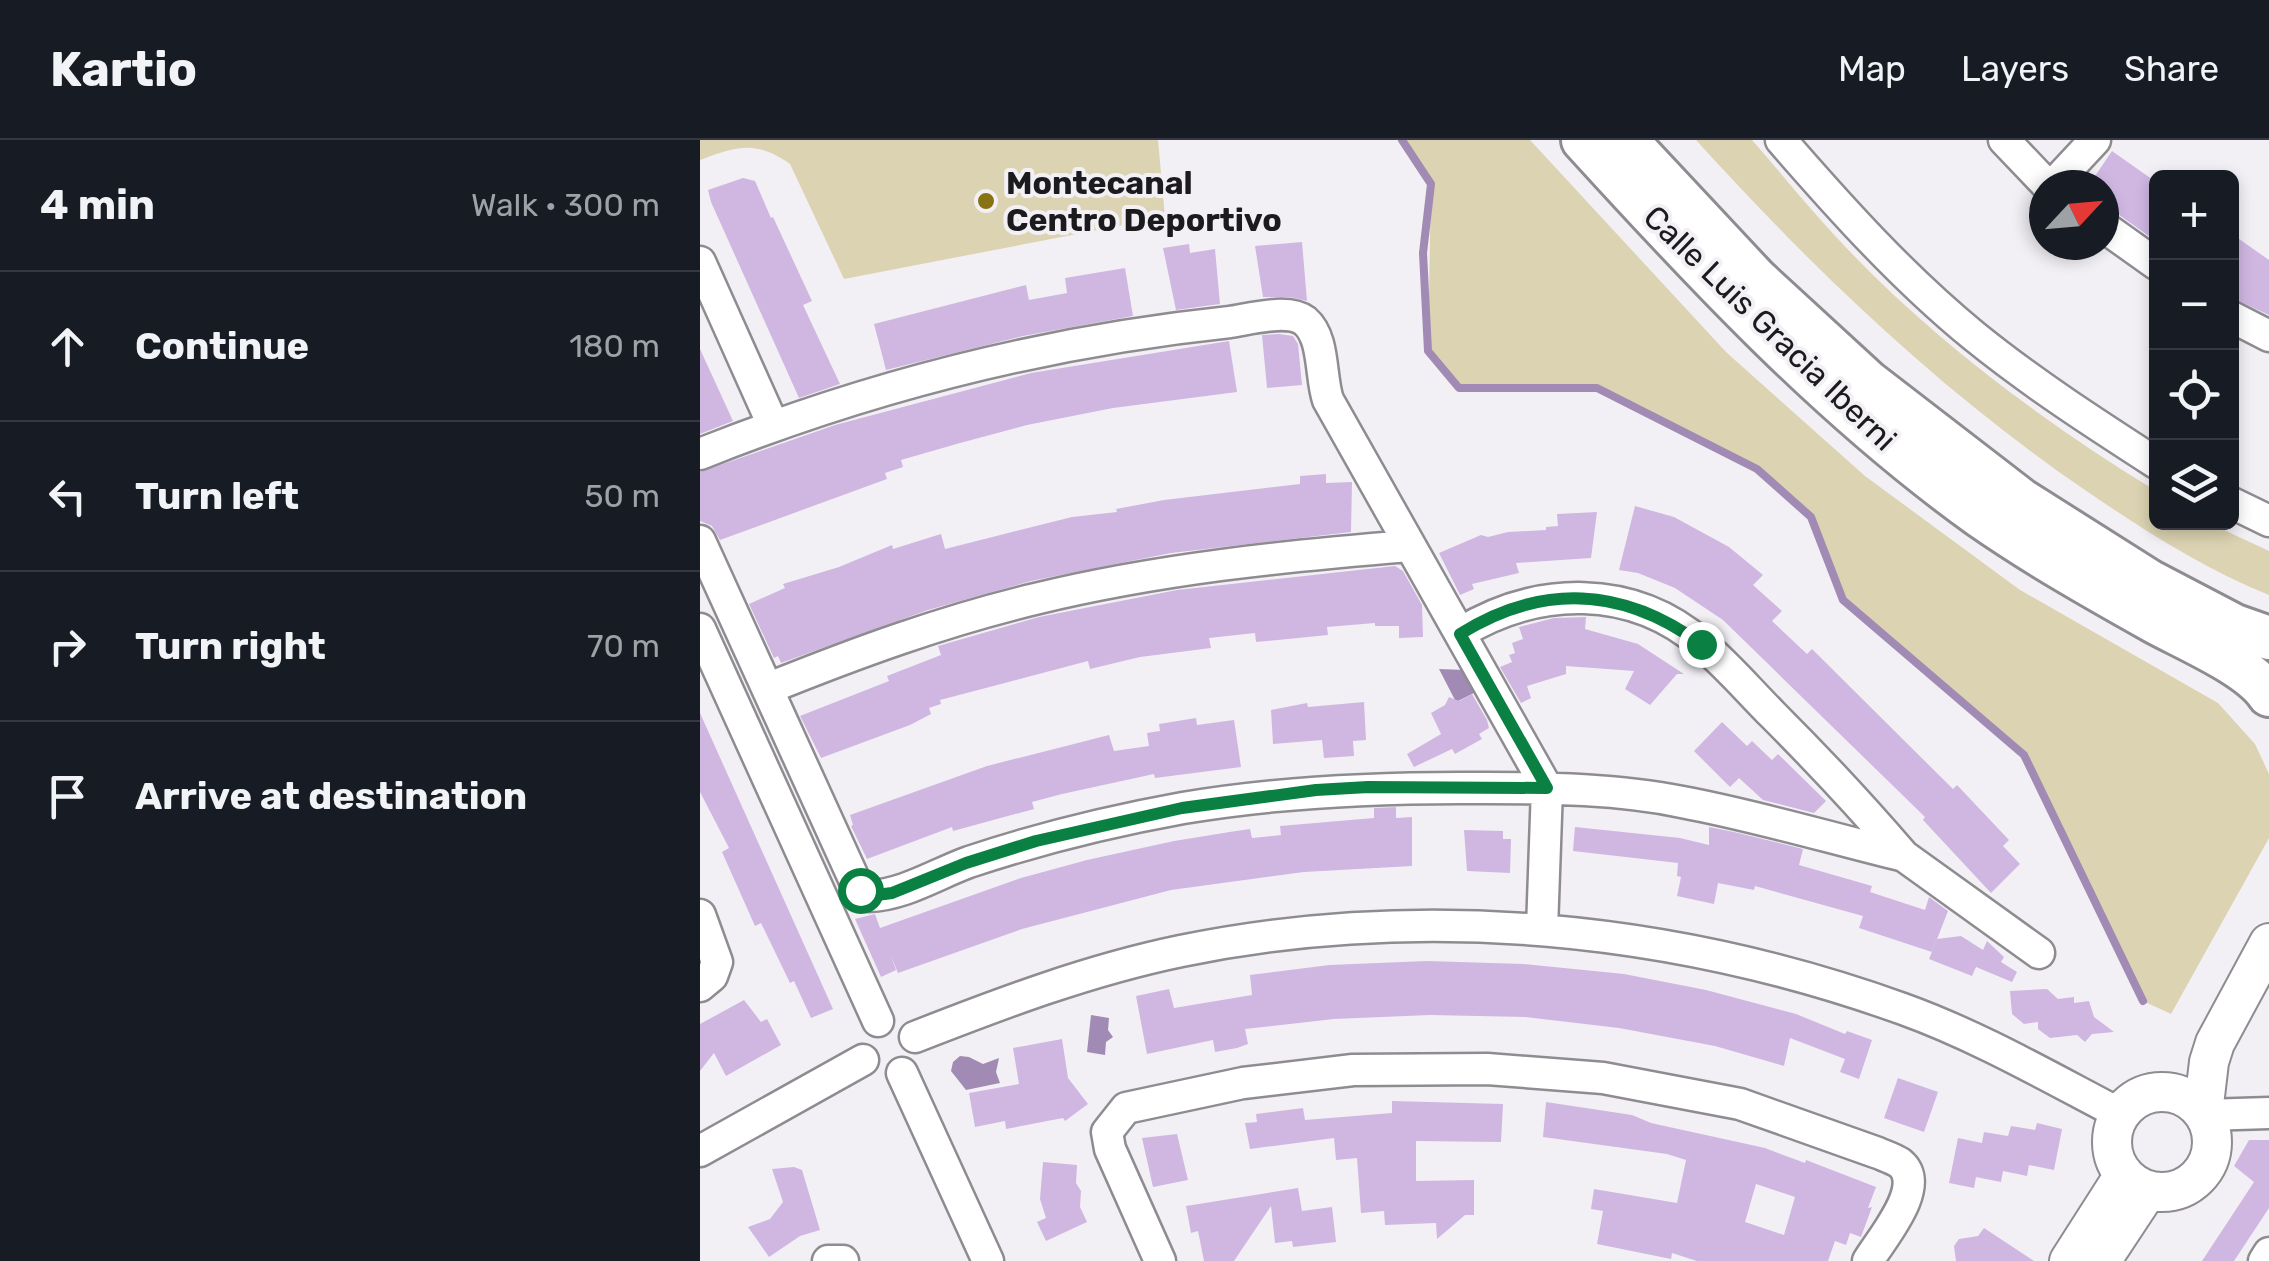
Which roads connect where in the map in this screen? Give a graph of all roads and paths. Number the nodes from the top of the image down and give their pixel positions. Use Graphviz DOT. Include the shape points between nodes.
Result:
graph roads {
  1 [pos="1583,140"];
  2 [pos="1626,140"];
  3 [pos="1781,140"];
  4 [pos="2004,140"];
  5 [pos="2095,140"];
  6 [pos="2035,170"];
  7 [pos="2065,170"];
  8 [pos="2119,238"];
  9 [pos="2150,260"];
  10 [pos="700,262"];
  11 [pos="2239,321"];
  12 [pos="2269,336"];
  13 [pos="773,425"];
  14 [pos="700,454"];
  15 [pos="2149,459"];
  16 [pos="2239,506"];
  17 [pos="2269,521"];
  18 [pos="700,541"];
  19 [pos="1410,546"];
  20 [pos="700,628"];
  21 [pos="1460,634"];
  22 [pos="2269,638"];
  23 [pos="769,688"];
  24 [pos="2269,695"];
  25 [pos="1547,788"];
  26 [pos="1904,856"];
  27 [pos="700,915"];
  28 [pos="1542,930"];
  29 [pos="2269,942"];
  30 [pos="2040,953"];
  31 [pos="700,986"];
  32 [pos="878,1020"];
  33 [pos="915,1036"];
  34 [pos="2216,1043"];
  35 [pos="863,1060"];
  36 [pos="902,1073"];
  37 [pos="2162,1091"];
  38 [pos="2269,1113"];
  39 [pos="2120,1114"];
  40 [pos="2204,1114"];
  41 [pos="700,1151"];
  42 [pos="2136,1182"];
  43 [pos="2269,1252"];
  44 [pos="828,1261"];
  45 [pos="842,1261"];
  46 [pos="988,1261"];
  47 [pos="1160,1261"];
  48 [pos="1868,1261"];
  49 [pos="2069,1261"];
  50 [pos="2102,1261"];
  51 [pos="2264,1261"];
  1 -- 24 [label="main road, Calle Luis Gracia Iberni" via="1688,254 1892,450 2074,577 2253,676"];
  2 -- 22 [label="main road, Calle Luis Gracia Iberni" via="1756,280 1854,369 2021,500 2149,581"];
  3 -- 15 [label="street" via="1899,270 1974,336"];
  4 -- 6 [label="street"];
  5 -- 7 [label="street"];
  8 -- 9 [label="street"];
  10 -- 13 [label="street"];
  11 -- 12 [label="street"];
  13 -- 14 [label="street"];
  13 -- 19 [label="street" via="984,363 1180,327 1296,316 1316,336 1328,400"];
  16 -- 17 [label="street"];
  18 -- 23 [label="street"];
  19 -- 21 [label="street"];
  19 -- 23 [label="street" via="1248,561 1082,588 902,637"];
  20 -- 32 [label="street"];
  21 -- 25 [label="street"];
  21 -- 26 [label="street" via="1506,610 1564,598 1614,602 1658,617 1717,658"];
  23 -- 25 [label="street" via="854,879 869,896 1036,841 1182,808 1368,787"];
  25 -- 26 [label="street" via="1680,801"];
  25 -- 28 [label="street"];
  26 -- 30 [label="street"];
  27 -- 31 [label="street" via="717,962"];
  28 -- 33 [label="street" via="1348,928 1252,938 1090,974"];
  28 -- 39 [label="street" via="1719,956 1904,1009"];
  29 -- 34 [label="street"];
  32 -- 33 [label="street" via="901,1021"];
  32 -- 35 [label="street" via="860,1040"];
  33 -- 36 [label="street" via="915,1059"];
  34 -- 37 [label="street"];
  34 -- 40 [label="street"];
  35 -- 36 [label="street" via="880,1075"];
  35 -- 41 [label="street"];
  36 -- 46 [label="street"];
  37 -- 39 [label="street" via="2135,1099"];
  37 -- 40 [label="street" via="2185,1097"];
  38 -- 40 [label="street"];
  39 -- 42 [label="street" via="2112,1139 2117,1164"];
  40 -- 42 [label="street" via="2212,1150 2202,1172 2172,1191"];
  42 -- 49 [label="street"];
  42 -- 50 [label="street"];
  43 -- 51 [label="street"];
  44 -- 45 [label="street"];
  47 -- 48 [label="street" via="1106,1132 1126,1108 1335,1072 1487,1068 1603,1078 1740,1104 1900,1163 1909,1192"];
}
